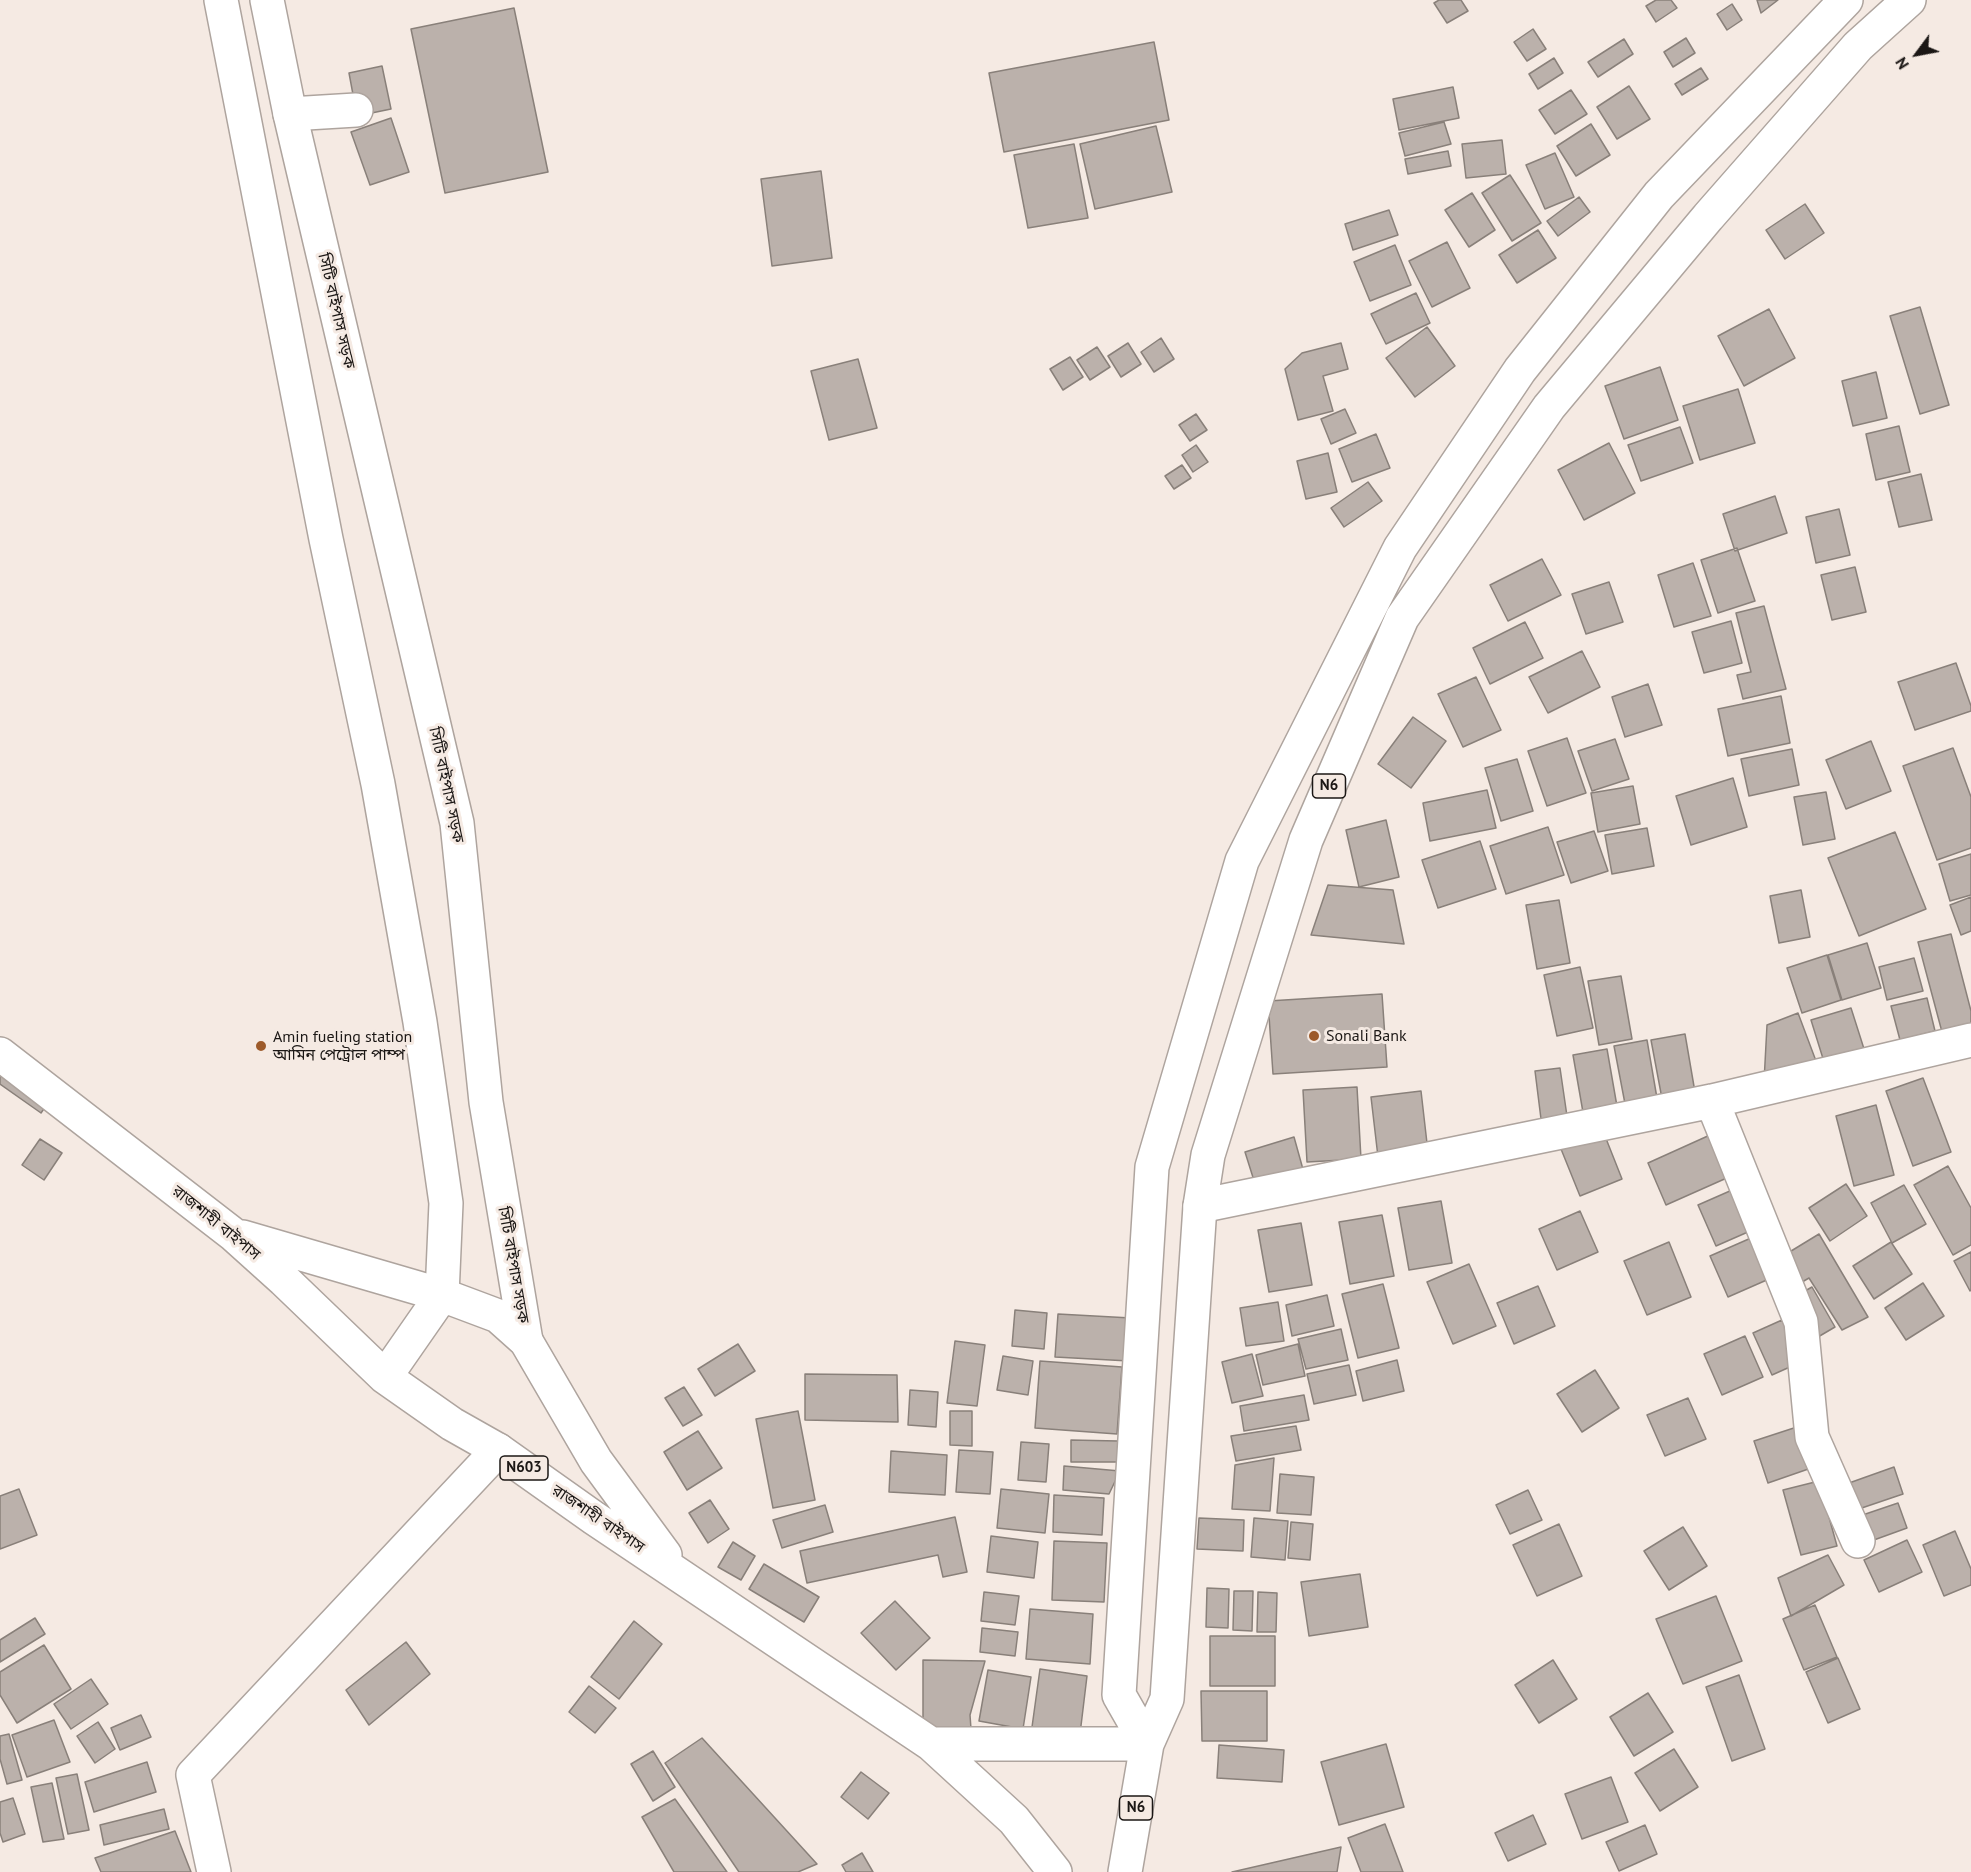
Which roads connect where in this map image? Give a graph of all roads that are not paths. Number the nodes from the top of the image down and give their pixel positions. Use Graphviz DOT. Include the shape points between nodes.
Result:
graph roads {
  1 [pos="221,0"];
  2 [pos="267,0"];
  3 [pos="1846,0"];
  4 [pos="1909,0"];
  5 [pos="356,110"];
  6 [pos="290,114"];
  7 [pos="1971,1040"];
  8 [pos="0,1054"];
  9 [pos="1712,1101"];
  10 [pos="1200,1206"];
  11 [pos="234,1235"];
  12 [pos="442,1295"];
  13 [pos="526,1341"];
  14 [pos="384,1377"];
  15 [pos="498,1450"];
  16 [pos="1858,1541"];
  17 [pos="679,1573"];
  18 [pos="932,1744"];
  19 [pos="1147,1744"];
  20 [pos="214,1872"];
  21 [pos="1055,1872"];
  22 [pos="1125,1872"];
  1 -- 12 [label="main road" via="378,784 420,1022 446,1203"];
  2 -- 6 [label="main road, সিটি বাইপাস সড়ক"];
  3 -- 19 [label="main road, N6" via="1659,195 1520,370 1400,548 1242,861 1152,1167 1119,1695"];
  4 -- 10 [label="main road, N6" via="1858,46 1549,407 1402,618 1306,840 1208,1155"];
  5 -- 6 [label="main road"];
  6 -- 13 [label="main road, সিটি বাইপাস সড়ক" via="457,823 486,1102"];
  7 -- 9 [label="main road"];
  8 -- 11 [label="main road, রাজশাহী বাইপাস / N603"];
  9 -- 10 [label="main road"];
  9 -- 16 [label="main road" via="1801,1322 1812,1437"];
  10 -- 19 [label="main road, N6" via="1167,1699"];
  11 -- 12 [label="main road"];
  11 -- 14 [label="main road, রাজশাহী বাইপাস / N603"];
  12 -- 13 [label="main road" via="498,1316"];
  12 -- 14 [label="main road"];
  13 -- 17 [label="main road, সিটি বাইপাস সড়ক / N603" via="596,1461"];
  14 -- 15 [label="main road, রাজশাহী বাইপাস / N603"];
  15 -- 17 [label="main road, রাজশাহী বাইপাস / N603"];
  15 -- 20 [label="main road" via="193,1775"];
  17 -- 18 [label="main road, রাজশাহী বাইপাস / N603"];
  18 -- 19 [label="main road"];
  18 -- 21 [label="main road, রাজশাহী বাইপাস / N603" via="1014,1820"];
  19 -- 22 [label="main road, N6"];
}
